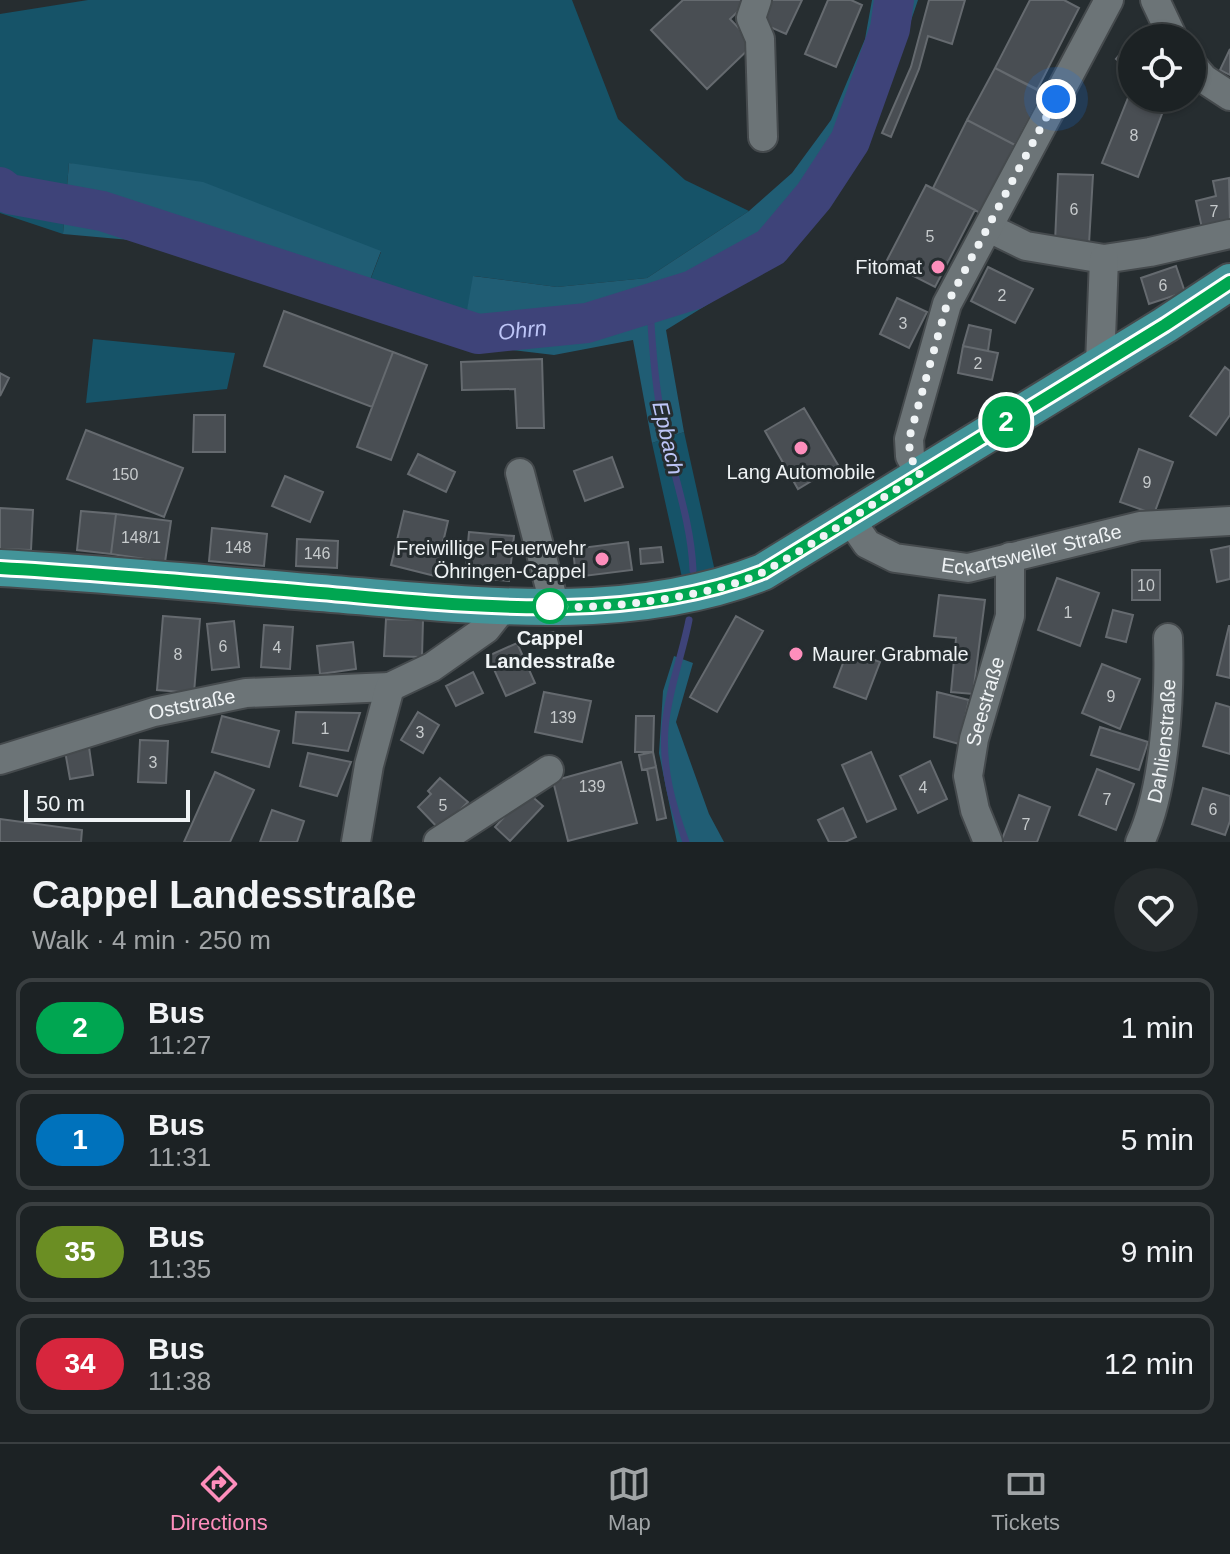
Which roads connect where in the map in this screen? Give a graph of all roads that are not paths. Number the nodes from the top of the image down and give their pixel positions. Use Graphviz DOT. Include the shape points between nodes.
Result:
graph roads {
  1 [pos="757,0"];
  2 [pos="1109,0"];
  3 [pos="1155,0"];
  4 [pos="1166,24"];
  5 [pos="1206,80"];
  6 [pos="1230,96"];
  7 [pos="763,137"];
  8 [pos="989,228"];
  9 [pos="1230,234"];
  10 [pos="1104,259"];
  11 [pos="1230,282"];
  12 [pos="1100,364"];
  13 [pos="520,473"];
  14 [pos="920,475"];
  15 [pos="849,518"];
  16 [pos="1230,521"];
  17 [pos="1010,557"];
  18 [pos="0,568"];
  19 [pos="505,605"];
  20 [pos="555,607"];
  21 [pos="1168,638"];
  22 [pos="390,687"];
  23 [pos="0,760"];
  24 [pos="549,770"];
  25 [pos="356,842"];
  26 [pos="438,842"];
  27 [pos="988,842"];
  28 [pos="1140,842"];
  1 -- 7 [label="street" via="751,18 760,39"];
  2 -- 8 [label="street"];
  3 -- 4 [label="street"];
  5 -- 6 [label="street"];
  8 -- 10 [label="street" via="1026,246"];
  8 -- 14 [label="street" via="947,304 912,424 910,456"];
  9 -- 10 [label="street"];
  10 -- 12 [label="street"];
  11 -- 12 [label="main road"];
  12 -- 14 [label="main road"];
  13 -- 20 [label="street"];
  14 -- 15 [label="main road"];
  15 -- 17 [label="street, Eckartsweiler Straße" via="867,544 895,558 968,568"];
  15 -- 20 [label="main road" via="763,572 731,585 689,595"];
  16 -- 17 [label="street, Eckartsweiler Straße" via="1140,526"];
  17 -- 27 [label="street, Seestraße" via="1010,616 968,776"];
  18 -- 19 [label="main road"];
  19 -- 20 [label="main road"];
  19 -- 22 [label="street" via="486,629 432,667"];
  21 -- 28 [label="street, Dahlienstraße" via="1163,745"];
  22 -- 23 [label="street, Oststraße" via="246,693 154,712"];
  22 -- 25 [label="street"];
  24 -- 26 [label="street"];
}
